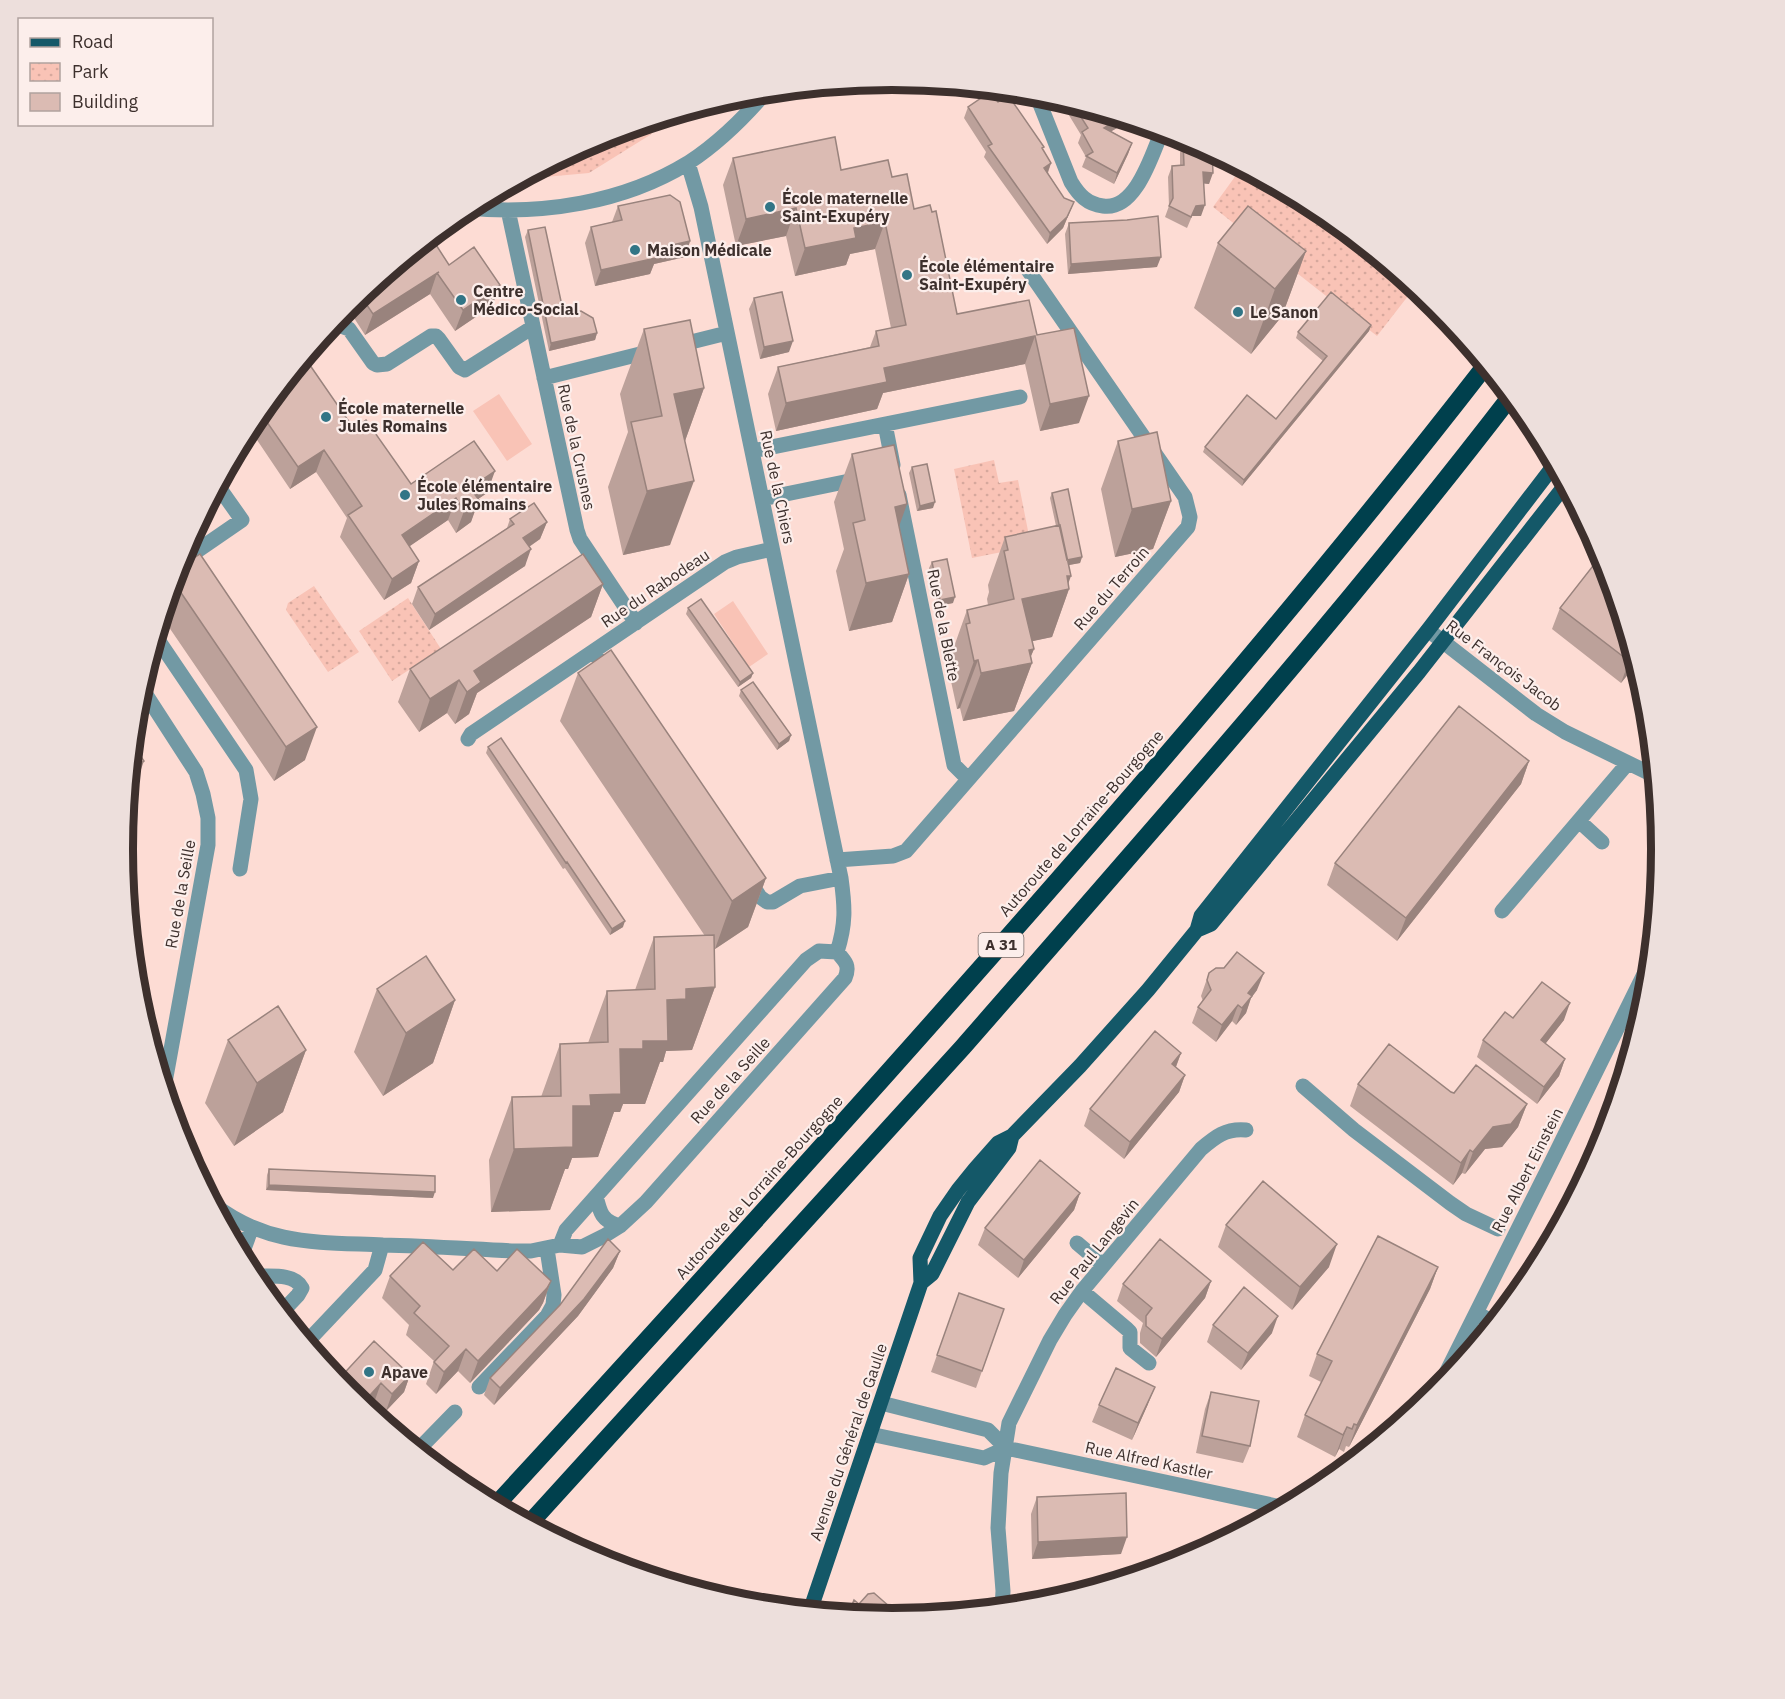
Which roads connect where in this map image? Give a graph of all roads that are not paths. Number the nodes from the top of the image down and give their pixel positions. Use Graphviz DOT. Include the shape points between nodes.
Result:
graph roads {
  1 [pos="756,103"];
  2 [pos="1040,105"];
  3 [pos="1159,139"];
  4 [pos="688,163"];
  5 [pos="486,209"];
  6 [pos="508,210"];
  7 [pos="1028,270"];
  8 [pos="342,326"];
  9 [pos="533,327"];
  10 [pos="727,333"];
  11 [pos="1482,371"];
  12 [pos="544,378"];
  13 [pos="1020,397"];
  14 [pos="1506,403"];
  15 [pos="885,424"];
  16 [pos="752,451"];
  17 [pos="1551,471"];
  18 [pos="884,474"];
  19 [pos="1561,490"];
  20 [pos="223,493"];
  21 [pos="762,499"];
  22 [pos="772,549"];
  23 [pos="194,553"];
  24 [pos="636,623"];
  25 [pos="1428,630"];
  26 [pos="1443,641"];
  27 [pos="161,645"];
  28 [pos="594,651"];
  29 [pos="620,691"];
  30 [pos="149,699"];
  31 [pos="468,739"];
  32 [pos="1628,763"];
  33 [pos="1648,773"];
  34 [pos="968,779"];
  35 [pos="1579,821"];
  36 [pos="1602,842"];
  37 [pos="837,860"];
  38 [pos="740,868"];
  39 [pos="240,869"];
  40 [pos="841,878"];
  41 [pos="1502,911"];
  42 [pos="1197,930"];
  43 [pos="837,952"];
  44 [pos="1640,983"];
  45 [pos="166,1069"];
  46 [pos="1303,1086"];
  47 [pos="1245,1130"];
  48 [pos="596,1196"];
  49 [pos="226,1212"];
  50 [pos="620,1226"];
  51 [pos="252,1227"];
  52 [pos="1498,1229"];
  53 [pos="1077,1243"];
  54 [pos="382,1245"];
  55 [pos="245,1246"];
  56 [pos="553,1247"];
  57 [pos="1103,1265"];
  58 [pos="265,1277"];
  59 [pos="1082,1291"];
  60 [pos="287,1307"];
  61 [pos="1476,1313"];
  62 [pos="1489,1319"];
  63 [pos="311,1338"];
  64 [pos="1149,1363"];
  65 [pos="1450,1366"];
  66 [pos="479,1387"];
  67 [pos="881,1403"];
  68 [pos="455,1412"];
  69 [pos="870,1434"];
  70 [pos="422,1446"];
  71 [pos="1006,1448"];
  72 [pos="501,1500"];
  73 [pos="1274,1506"];
  74 [pos="534,1518"];
  75 [pos="1002,1601"];
  76 [pos="812,1605"];
  1 -- 4 [label="street"];
  2 -- 3 [label="street" via="1071,182 1088,202 1097,205 1116,205 1133,193"];
  4 -- 6 [label="street" via="633,189 600,199 564,207"];
  4 -- 10 [label="street, Rue de la Chiers"];
  5 -- 6 [label="street"];
  6 -- 9 [label="street"];
  7 -- 34 [label="street, Rue du Terroin" via="1185,497 1190,517 1188,527"];
  8 -- 9 [label="street" via="349,329 377,365 387,364 436,336 459,368 465,370"];
  9 -- 12 [label="street"];
  10 -- 12 [label="street, Rue de la Crusnes"];
  10 -- 16 [label="street, Rue de la Chiers"];
  11 -- 72 [label="highway, Autoroute de Lorraine-Bourgogne / A 31" via="1240,669 1127,801 687,1297"];
  12 -- 24 [label="street, Rue de la Crusnes" via="580,539"];
  13 -- 15 [label="street"];
  14 -- 74 [label="highway, A 31" via="1297,661 1008,996"];
  15 -- 16 [label="street"];
  15 -- 18 [label="street, Rue de la Blette"];
  16 -- 21 [label="street, Rue de la Chiers"];
  17 -- 25 [label="main road"];
  18 -- 21 [label="street"];
  18 -- 34 [label="street, Rue de la Blette" via="954,765"];
  19 -- 26 [label="main road"];
  20 -- 23 [label="street" via="242,520"];
  21 -- 22 [label="street, Rue de la Chiers"];
  22 -- 24 [label="street, Rue du Rabodeau" via="725,562"];
  22 -- 37 [label="street, Rue de la Chiers"];
  24 -- 28 [label="street, Rue du Rabodeau"];
  25 -- 26 [label="street, Rue François Jacob"];
  25 -- 42 [label="main road" via="1201,916"];
  26 -- 32 [label="street, Rue François Jacob" via="1536,714"];
  26 -- 42 [label="main road" via="1210,924"];
  27 -- 39 [label="street" via="246,770 251,800"];
  28 -- 29 [label="street, Rue du Rabodeau"];
  28 -- 31 [label="street, Rue du Rabodeau"];
  30 -- 45 [label="street, Rue de la Seille" via="196,772 208,818 208,845"];
  32 -- 33 [label="street, Rue François Jacob"];
  32 -- 35 [label="street"];
  34 -- 37 [label="street, Rue du Terroin" via="902,854"];
  35 -- 36 [label="street"];
  35 -- 41 [label="street"];
  37 -- 40 [label="street"];
  38 -- 40 [label="street" via="766,902 777,901 800,886"];
  40 -- 43 [label="street" via="845,918"];
  42 -- 67 [label="main road, Avenue du Général de Gaulle" via="1094,1051 1012,1136 1009,1148 968,1202 932,1274 921,1283"];
  43 -- 48 [label="street, Rue de la Seille" via="819,951 806,960"];
  43 -- 50 [label="street, Rue de la Seille" via="848,967 845,978 646,1202"];
  44 -- 61 [label="street, Rue Albert Einstein"];
  46 -- 52 [label="street" via="1450,1203"];
  47 -- 57 [label="street, Rue Paul Langevin" via="1224,1132 1213,1138"];
  48 -- 50 [label="street" via="606,1220"];
  48 -- 56 [label="street, Rue de la Seille"];
  49 -- 51 [label="street, Rue de la Seille"];
  50 -- 56 [label="street, Rue de la Seille" via="582,1247"];
  51 -- 54 [label="street, Rue de la Seille" via="297,1240"];
  51 -- 55 [label="street"];
  53 -- 57 [label="street"];
  54 -- 56 [label="street, Rue de la Seille" via="515,1251"];
  54 -- 63 [label="street" via="375,1270"];
  56 -- 66 [label="street" via="553,1305"];
  57 -- 59 [label="street, Rue Paul Langevin"];
  58 -- 60 [label="street" via="291,1278 299,1283 302,1288 298,1296"];
  59 -- 64 [label="street" via="1130,1332 1130,1347"];
  59 -- 71 [label="street, Rue Paul Langevin" via="1050,1340 1011,1416"];
  61 -- 62 [label="street"];
  61 -- 65 [label="street, Rue Albert Einstein"];
  67 -- 69 [label="main road, Avenue du Général de Gaulle"];
  67 -- 71 [label="street, Rue Alfred Kastler" via="988,1430"];
  68 -- 70 [label="street"];
  69 -- 71 [label="street, Rue Alfred Kastler" via="984,1458"];
  69 -- 76 [label="main road, Avenue du Général de Gaulle"];
  71 -- 73 [label="street, Rue Alfred Kastler"];
  71 -- 75 [label="street, Rue Paul Langevin" via="998,1528"];
}
